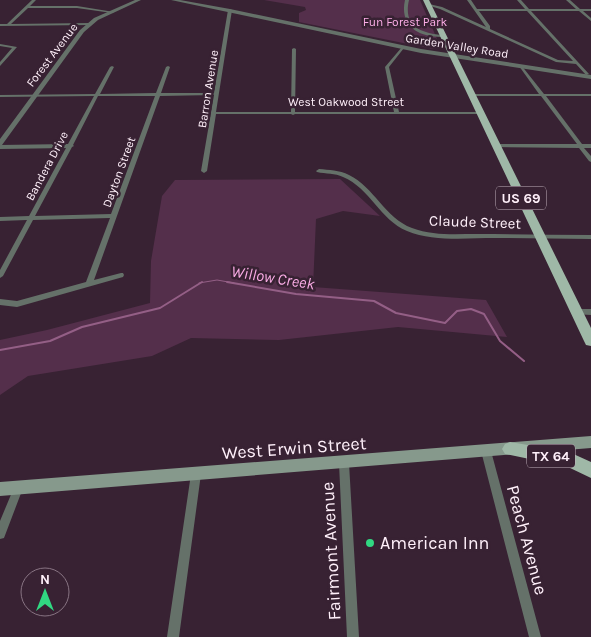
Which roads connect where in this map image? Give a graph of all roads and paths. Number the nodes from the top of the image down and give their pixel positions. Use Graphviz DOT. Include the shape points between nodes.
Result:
graph roads {
  1 [pos="34,0"];
  2 [pos="83,0"];
  3 [pos="139,0"];
  4 [pos="173,0"];
  5 [pos="408,0"];
  6 [pos="469,0"];
  7 [pos="518,0"];
  8 [pos="568,0"];
  9 [pos="427,3"];
  10 [pos="73,4"];
  11 [pos="27,7"];
  12 [pos="230,10"];
  13 [pos="476,10"];
  14 [pos="528,10"];
  15 [pos="579,10"];
  16 [pos="591,10"];
  17 [pos="112,12"];
  18 [pos="591,20"];
  19 [pos="89,24"];
  20 [pos="0,25"];
  21 [pos="8,25"];
  22 [pos="488,30"];
  23 [pos="443,36"];
  24 [pos="0,45"];
  25 [pos="402,48"];
  26 [pos="294,49"];
  27 [pos="452,56"];
  28 [pos="576,63"];
  29 [pos="0,65"];
  30 [pos="521,66"];
  31 [pos="112,67"];
  32 [pos="168,67"];
  33 [pos="589,75"];
  34 [pos="217,94"];
  35 [pos="98,95"];
  36 [pos="158,95"];
  37 [pos="470,95"];
  38 [pos="543,95"];
  39 [pos="591,95"];
  40 [pos="0,96"];
  41 [pos="35,96"];
  42 [pos="398,113"];
  43 [pos="479,113"];
  44 [pos="214,114"];
  45 [pos="293,114"];
  46 [pos="0,146"];
  47 [pos="71,146"];
  48 [pos="495,146"];
  49 [pos="581,146"];
  50 [pos="591,146"];
  51 [pos="591,160"];
  52 [pos="204,171"];
  53 [pos="319,171"];
  54 [pos="113,216"];
  55 [pos="32,218"];
  56 [pos="0,219"];
  57 [pos="540,236"];
  58 [pos="591,237"];
  59 [pos="121,275"];
  60 [pos="0,276"];
  61 [pos="89,284"];
  62 [pos="0,302"];
  63 [pos="577,312"];
  64 [pos="591,312"];
  65 [pos="591,341"];
  66 [pos="591,442"];
  67 [pos="510,449"];
  68 [pos="486,451"];
  69 [pos="344,464"];
  70 [pos="591,470"];
  71 [pos="196,474"];
  72 [pos="18,488"];
  73 [pos="0,489"];
  74 [pos="0,534"];
  75 [pos="173,637"];
  76 [pos="354,637"];
  77 [pos="535,637"];
  1 -- 11 [label="street"];
  2 -- 10 [label="street"];
  3 -- 17 [label="street, Forest Avenue"];
  4 -- 12 [label="street, Garden Valley Road"];
  5 -- 23 [label="street" via="406,15 412,27 426,35"];
  6 -- 13 [label="street"];
  7 -- 14 [label="street"];
  8 -- 15 [label="street"];
  9 -- 22 [label="street"];
  9 -- 23 [label="main road, US 69"];
  10 -- 11 [label="street"];
  10 -- 17 [label="street"];
  11 -- 21 [label="street"];
  12 -- 25 [label="street, Garden Valley Road"];
  12 -- 34 [label="street, Barron Avenue"];
  13 -- 14 [label="street"];
  13 -- 22 [label="street"];
  14 -- 15 [label="street"];
  14 -- 28 [label="street"];
  15 -- 16 [label="street"];
  15 -- 18 [label="street"];
  17 -- 19 [label="street, Forest Avenue"];
  19 -- 21 [label="street"];
  19 -- 41 [label="street, Forest Avenue"];
  20 -- 21 [label="street"];
  22 -- 28 [label="street" via="557,61"];
  23 -- 27 [label="main road, US 69"];
  24 -- 29 [label="street" via="15,47"];
  25 -- 27 [label="street, Garden Valley Road"];
  25 -- 42 [label="street" via="387,67"];
  26 -- 45 [label="street"];
  27 -- 30 [label="street, Garden Valley Road"];
  27 -- 37 [label="main road, US 69"];
  28 -- 33 [label="street"];
  30 -- 33 [label="street, Garden Valley Road"];
  30 -- 38 [label="street"];
  31 -- 35 [label="street, Bandera Drive"];
  32 -- 36 [label="street, Dayton Street"];
  34 -- 36 [label="street"];
  34 -- 44 [label="street, Barron Avenue"];
  35 -- 36 [label="street"];
  35 -- 41 [label="street"];
  35 -- 47 [label="street, Bandera Drive"];
  36 -- 54 [label="street, Dayton Street"];
  37 -- 38 [label="street"];
  37 -- 43 [label="main road, US 69"];
  38 -- 39 [label="street"];
  38 -- 49 [label="street"];
  40 -- 41 [label="street"];
  41 -- 46 [label="street, Forest Avenue"];
  42 -- 43 [label="street, West Oakwood Street"];
  42 -- 45 [label="street, West Oakwood Street"];
  43 -- 48 [label="main road, US 69"];
  44 -- 45 [label="street, West Oakwood Street"];
  44 -- 52 [label="street, Barron Avenue"];
  46 -- 47 [label="street"];
  47 -- 55 [label="street, Bandera Drive"];
  48 -- 49 [label="street"];
  48 -- 57 [label="main road, US 69"];
  49 -- 50 [label="street"];
  49 -- 51 [label="street"];
  53 -- 57 [label="street, Claude Street" via="350,176 397,222 416,231 450,235"];
  54 -- 55 [label="street"];
  54 -- 61 [label="street, Dayton Street"];
  55 -- 56 [label="street"];
  55 -- 60 [label="street, Bandera Drive"];
  57 -- 58 [label="street, Claude Street"];
  57 -- 63 [label="main road, US 69"];
  59 -- 61 [label="street"];
  61 -- 62 [label="street" via="17,304"];
  63 -- 64 [label="street"];
  63 -- 65 [label="main road, US 69"];
  66 -- 67 [label="main road, West Erwin Street / TX 64"];
  67 -- 68 [label="main road, West Erwin Street / TX 64"];
  67 -- 70 [label="main road, TX 64" via="569,460"];
  68 -- 69 [label="main road, West Erwin Street / TX 64"];
  68 -- 77 [label="street, Peach Avenue"];
  69 -- 71 [label="main road, West Erwin Street / TX 64"];
  69 -- 76 [label="street, Fairmont Avenue"];
  71 -- 72 [label="main road, West Erwin Street / TX 64"];
  71 -- 75 [label="street"];
  72 -- 73 [label="main road, West Erwin Street / TX 64"];
  72 -- 74 [label="street"];
}
